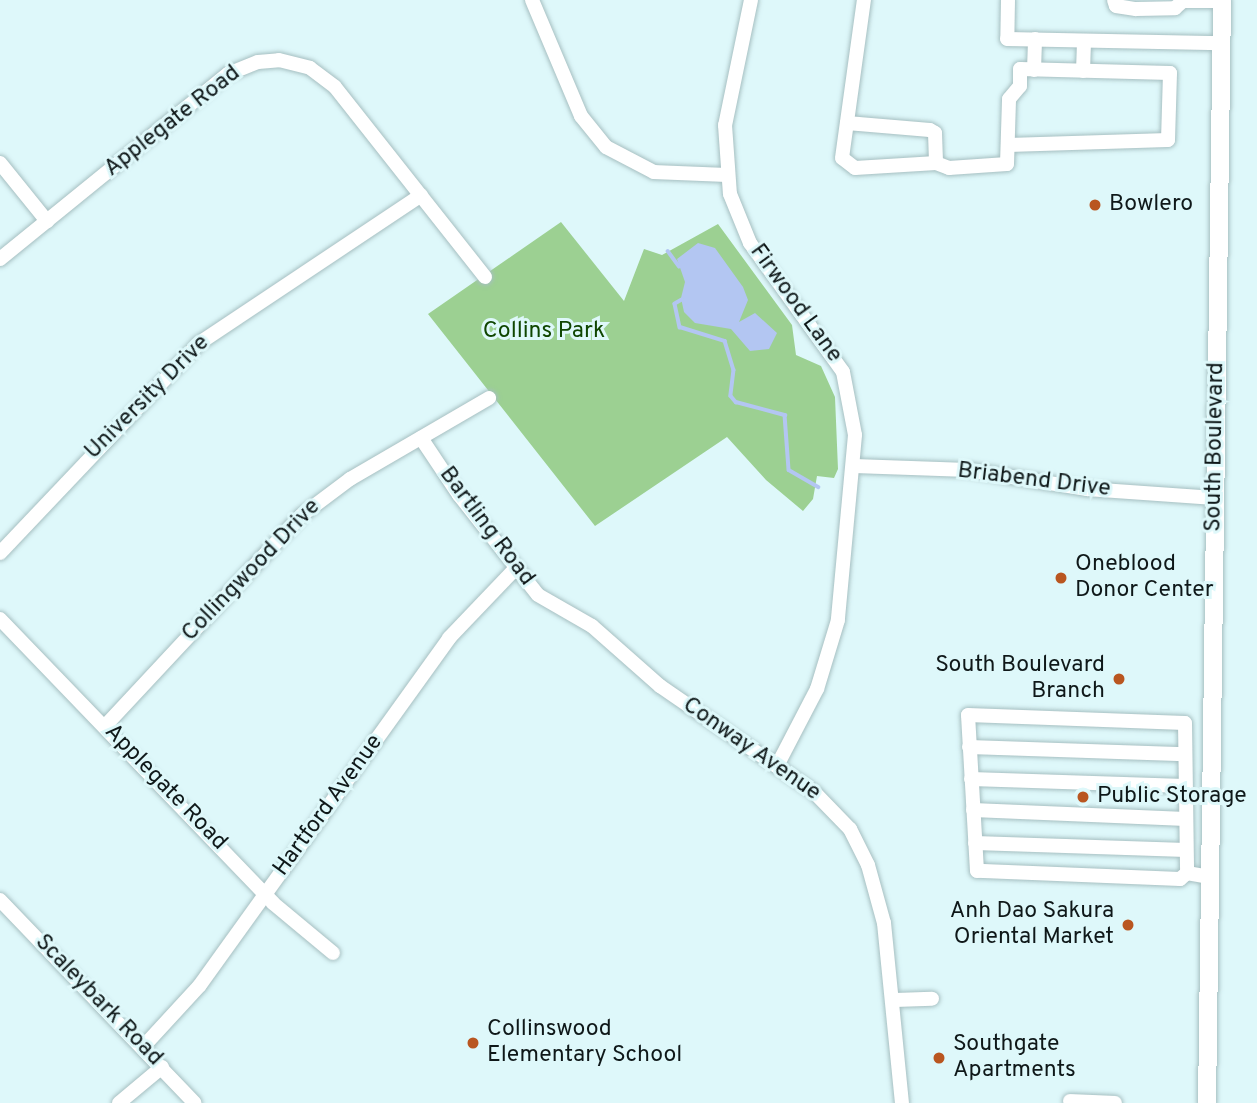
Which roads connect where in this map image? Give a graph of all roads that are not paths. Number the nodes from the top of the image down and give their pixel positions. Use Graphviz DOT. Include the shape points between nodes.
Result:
graph roads {
  1 [pos="532,0"];
  2 [pos="751,0"];
  3 [pos="864,0"];
  4 [pos="1009,0"];
  5 [pos="1114,0"];
  6 [pos="1182,1"];
  7 [pos="1222,1"];
  8 [pos="1035,39"];
  9 [pos="1084,41"];
  10 [pos="1222,43"];
  11 [pos="1034,70"];
  12 [pos="1083,71"];
  13 [pos="847,123"];
  14 [pos="1007,145"];
  15 [pos="0,163"];
  16 [pos="936,163"];
  17 [pos="726,175"];
  18 [pos="421,195"];
  19 [pos="47,221"];
  20 [pos="0,259"];
  21 [pos="485,277"];
  22 [pos="489,398"];
  23 [pos="421,438"];
  24 [pos="854,466"];
  25 [pos="1215,498"];
  26 [pos="0,554"];
  27 [pos="516,568"];
  28 [pos="559,608"];
  29 [pos="0,619"];
  30 [pos="106,726"];
  31 [pos="969,747"];
  32 [pos="1185,754"];
  33 [pos="777,766"];
  34 [pos="971,779"];
  35 [pos="1185,786"];
  36 [pos="973,810"];
  37 [pos="1186,819"];
  38 [pos="975,843"];
  39 [pos="1186,850"];
  40 [pos="1186,873"];
  41 [pos="1210,877"];
  42 [pos="265,895"];
  43 [pos="0,900"];
  44 [pos="334,953"];
  45 [pos="932,999"];
  46 [pos="895,1000"];
  47 [pos="143,1047"];
  48 [pos="162,1067"];
  49 [pos="1070,1101"];
  50 [pos="119,1103"];
  51 [pos="195,1103"];
  52 [pos="902,1103"];
  53 [pos="1115,1103"];
  54 [pos="1207,1103"];
  1 -- 17 [label="street" via="580,116 606,147 654,172"];
  2 -- 17 [label="street, Firwood Lane" via="725,125"];
  3 -- 13 [label="street"];
  4 -- 8 [label="street" via="1007,39"];
  5 -- 6 [label="street" via="1116,6 1136,9 1175,8"];
  6 -- 7 [label="street"];
  7 -- 10 [label="main road, South Boulevard"];
  8 -- 9 [label="street"];
  8 -- 11 [label="street"];
  9 -- 10 [label="street"];
  9 -- 12 [label="street"];
  10 -- 25 [label="main road, South Boulevard"];
  11 -- 12 [label="street"];
  11 -- 14 [label="street" via="1020,69 1020,86 1009,99"];
  12 -- 14 [label="street" via="1170,73 1168,140"];
  13 -- 16 [label="street" via="930,130 935,133"];
  13 -- 16 [label="street" via="842,158 855,168"];
  14 -- 16 [label="street" via="1007,164 949,168"];
  15 -- 19 [label="street"];
  17 -- 24 [label="street, Firwood Lane" via="750,243 843,372 855,414"];
  18 -- 19 [label="street, Applegate Road" via="323,76 295,62 266,61 228,74"];
  18 -- 21 [label="street, Applegate Road"];
  18 -- 26 [label="street, University Drive" via="198,344"];
  19 -- 20 [label="street, Applegate Road"];
  22 -- 23 [label="street, Collingwood Drive"];
  23 -- 27 [label="street, Bartling Road"];
  23 -- 30 [label="street, Collingwood Drive" via="350,479 302,515"];
  24 -- 25 [label="street, Briabend Drive" via="968,470 1087,489"];
  24 -- 33 [label="street, Firwood Lane" via="841,603 829,655 803,722"];
  25 -- 41 [label="main road, South Boulevard"];
  27 -- 28 [label="street, Bartling Road" via="538,595"];
  27 -- 42 [label="street, Hartford Avenue" via="449,638"];
  28 -- 33 [label="street, Conway Avenue" via="592,626 646,675"];
  29 -- 30 [label="street, Applegate Road"];
  30 -- 42 [label="street, Applegate Road"];
  31 -- 32 [label="street"];
  31 -- 32 [label="street" via="968,715 1185,723"];
  31 -- 34 [label="street"];
  32 -- 35 [label="street"];
  33 -- 46 [label="street, Conway Avenue" via="833,809 860,845 878,901"];
  34 -- 35 [label="street"];
  34 -- 36 [label="street"];
  35 -- 37 [label="street"];
  36 -- 37 [label="street"];
  36 -- 38 [label="street"];
  37 -- 39 [label="street"];
  38 -- 39 [label="street"];
  38 -- 40 [label="street" via="977,871 1180,879"];
  39 -- 40 [label="street"];
  40 -- 41 [label="street"];
  41 -- 54 [label="main road, South Boulevard"];
  42 -- 44 [label="street, Applegate Road"];
  42 -- 47 [label="street, Hartford Avenue" via="200,985"];
  43 -- 47 [label="street, Scaleybark Road"];
  45 -- 46 [label="street"];
  46 -- 52 [label="street, Conway Avenue"];
  47 -- 48 [label="street, Scaleybark Road"];
  48 -- 50 [label="street"];
  48 -- 51 [label="street, Scaleybark Road"];
  49 -- 53 [label="street"];
}
